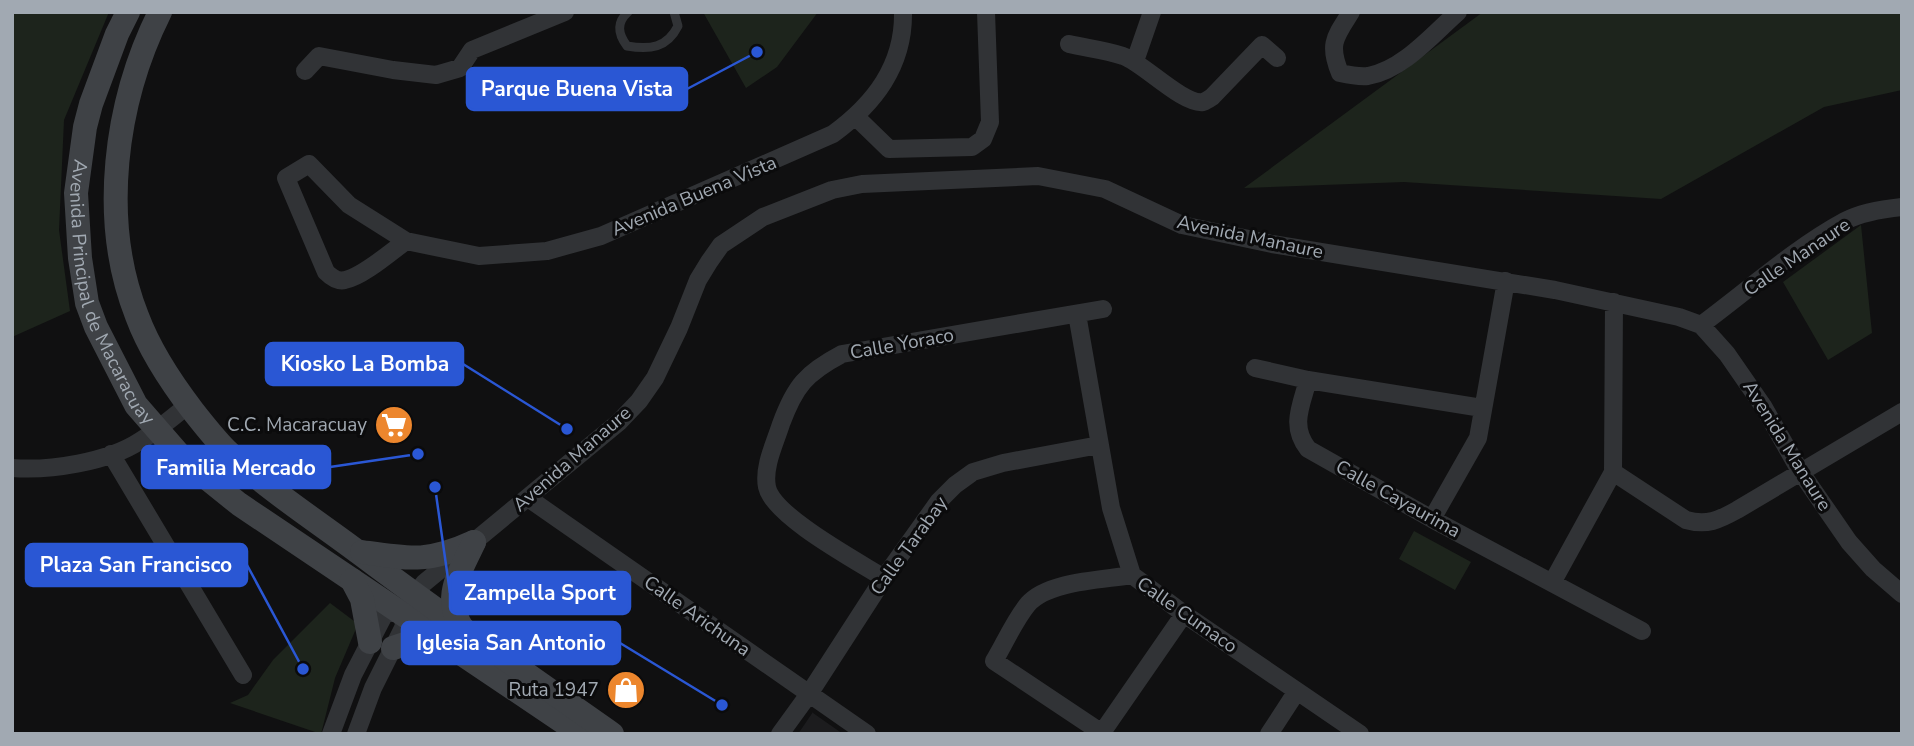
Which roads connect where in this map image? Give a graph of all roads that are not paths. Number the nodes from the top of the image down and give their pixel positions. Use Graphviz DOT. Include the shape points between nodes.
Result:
graph roads {
  1 [pos="128,12"];
  2 [pos="160,12"];
  3 [pos="565,12"];
  4 [pos="628,12"];
  5 [pos="674,12"];
  6 [pos="903,12"];
  7 [pos="986,12"];
  8 [pos="1152,12"];
  9 [pos="1351,12"];
  10 [pos="1458,12"];
  11 [pos="544,17"];
  12 [pos="1069,44"];
  13 [pos="1277,58"];
  14 [pos="1135,61"];
  15 [pos="305,71"];
  16 [pos="856,117"];
  17 [pos="1902,207"];
  18 [pos="406,241"];
  19 [pos="1506,281"];
  20 [pos="1614,302"];
  21 [pos="1103,309"];
  22 [pos="1077,314"];
  23 [pos="1701,325"];
  24 [pos="1255,368"];
  25 [pos="1308,380"];
  26 [pos="188,405"];
  27 [pos="1482,408"];
  28 [pos="1902,412"];
  29 [pos="156,430"];
  30 [pos="1099,445"];
  31 [pos="111,454"];
  32 [pos="12,468"];
  33 [pos="1800,471"];
  34 [pos="1614,472"];
  35 [pos="528,498"];
  36 [pos="1432,519"];
  37 [pos="474,542"];
  38 [pos="357,552"];
  39 [pos="1132,575"];
  40 [pos="884,578"];
  41 [pos="352,580"];
  42 [pos="1552,583"];
  43 [pos="1902,594"];
  44 [pos="409,604"];
  45 [pos="1184,614"];
  46 [pos="1642,631"];
  47 [pos="464,632"];
  48 [pos="438,636"];
  49 [pos="381,645"];
  50 [pos="243,675"];
  51 [pos="1297,691"];
  52 [pos="809,694"];
  53 [pos="1102,733"];
  54 [pos="331,734"];
  55 [pos="356,734"];
  56 [pos="581,734"];
  57 [pos="612,734"];
  58 [pos="780,734"];
  59 [pos="867,734"];
  60 [pos="1269,734"];
  61 [pos="1360,734"];
  1 -- 29 [label="street, Avenida Principal de Macaracuay" via="85,127 77,182 78,235 83,283 96,327 136,405"];
  2 -- 26 [label="street, Avenida Principal de Macaracuay" via="138,61 128,101 118,161 117,222 136,314 169,381"];
  3 -- 11 [label="street"];
  4 -- 5 [label="lane" via="619,25 620,37 626,46 639,48 658,46 672,38 678,26"];
  6 -- 16 [label="street, Avenida Buena Vista" via="898,54 888,77"];
  7 -- 16 [label="street" via="990,122 983,139 972,147 889,149"];
  8 -- 14 [label="street"];
  9 -- 10 [label="street" via="1333,42 1333,57 1340,74 1368,76 1400,62"];
  11 -- 15 [label="street" via="472,50 460,68 436,75 319,56"];
  12 -- 14 [label="street"];
  13 -- 14 [label="street" via="1262,45 1202,102 1192,100"];
  16 -- 18 [label="street, Avenida Buena Vista" via="799,151 601,236 547,251 479,256"];
  17 -- 23 [label="street, Calle Manaure" via="1845,221"];
  18 -- 18 [label="street, Avenida Buena Vista" via="349,205 309,164 286,178 333,279 353,277"];
  19 -- 20 [label="street, Avenida Manaure"];
  19 -- 27 [label="street"];
  19 -- 35 [label="street, Avenida Manaure" via="1182,225 1105,189 1038,176 862,184 832,190 763,217 722,245 698,280 667,354 639,401"];
  20 -- 23 [label="street, Avenida Manaure"];
  20 -- 34 [label="street"];
  21 -- 22 [label="street, Calle Yoraco"];
  22 -- 30 [label="street, Calle Cumaco"];
  22 -- 40 [label="street, Calle Yoraco" via="842,354 808,374 799,385 772,451 767,487 796,522"];
  23 -- 33 [label="street, Avenida Manaure" via="1763,406"];
  24 -- 25 [label="street"];
  25 -- 27 [label="street"];
  25 -- 36 [label="street, Calle Cayaurima" via="1298,436 1308,449"];
  26 -- 29 [label="street"];
  26 -- 38 [label="street, Avenida Principal de Macaracuay" via="239,462"];
  27 -- 36 [label="street" via="1478,438"];
  28 -- 33 [label="street"];
  29 -- 31 [label="street"];
  29 -- 41 [label="street, Avenida Principal de Macaracuay" via="208,480"];
  30 -- 39 [label="street, Calle Cumaco" via="1111,508"];
  30 -- 40 [label="street, Calle Tarabay" via="973,472 939,501"];
  31 -- 32 [label="street" via="50,467"];
  31 -- 50 [label="street"];
  33 -- 34 [label="street" via="1737,510 1712,523 1699,524"];
  33 -- 43 [label="street, Avenida Manaure" via="1849,542"];
  34 -- 42 [label="street"];
  35 -- 37 [label="street, Avenida Manaure"];
  35 -- 52 [label="street, Calle Arichuna"];
  36 -- 42 [label="street, Calle Cayaurima"];
  37 -- 38 [label="street" via="431,558"];
  37 -- 44 [label="street, Avenida Manaure" via="424,583"];
  37 -- 47 [label="street" via="452,600 455,618"];
  38 -- 44 [label="street, Avenida Principal de Macaracuay"];
  39 -- 45 [label="street, Calle Cumaco"];
  39 -- 53 [label="street" via="1040,594 1029,602 994,661"];
  40 -- 52 [label="street, Calle Tarabay"];
  41 -- 44 [label="street, Avenida Principal de Macaracuay"];
  41 -- 49 [label="street"];
  42 -- 46 [label="street, Calle Cayaurima"];
  44 -- 47 [label="street, Avenida Principal de Macaracuay"];
  44 -- 48 [label="street, Avenida Principal de Macaracuay"];
  44 -- 49 [label="street, Avenida Manaure" via="385,613"];
  45 -- 51 [label="street, Calle Cumaco"];
  45 -- 53 [label="street"];
  47 -- 57 [label="street, Avenida Principal de Macaracuay"];
  48 -- 49 [label="street"];
  48 -- 56 [label="street, Avenida Principal de Macaracuay"];
  49 -- 54 [label="street" via="353,675"];
  49 -- 55 [label="street" via="373,688"];
  51 -- 60 [label="street"];
  51 -- 61 [label="street, Calle Cumaco"];
  52 -- 58 [label="street, Calle Tarabay"];
  52 -- 59 [label="street, Calle Arichuna"];
}
